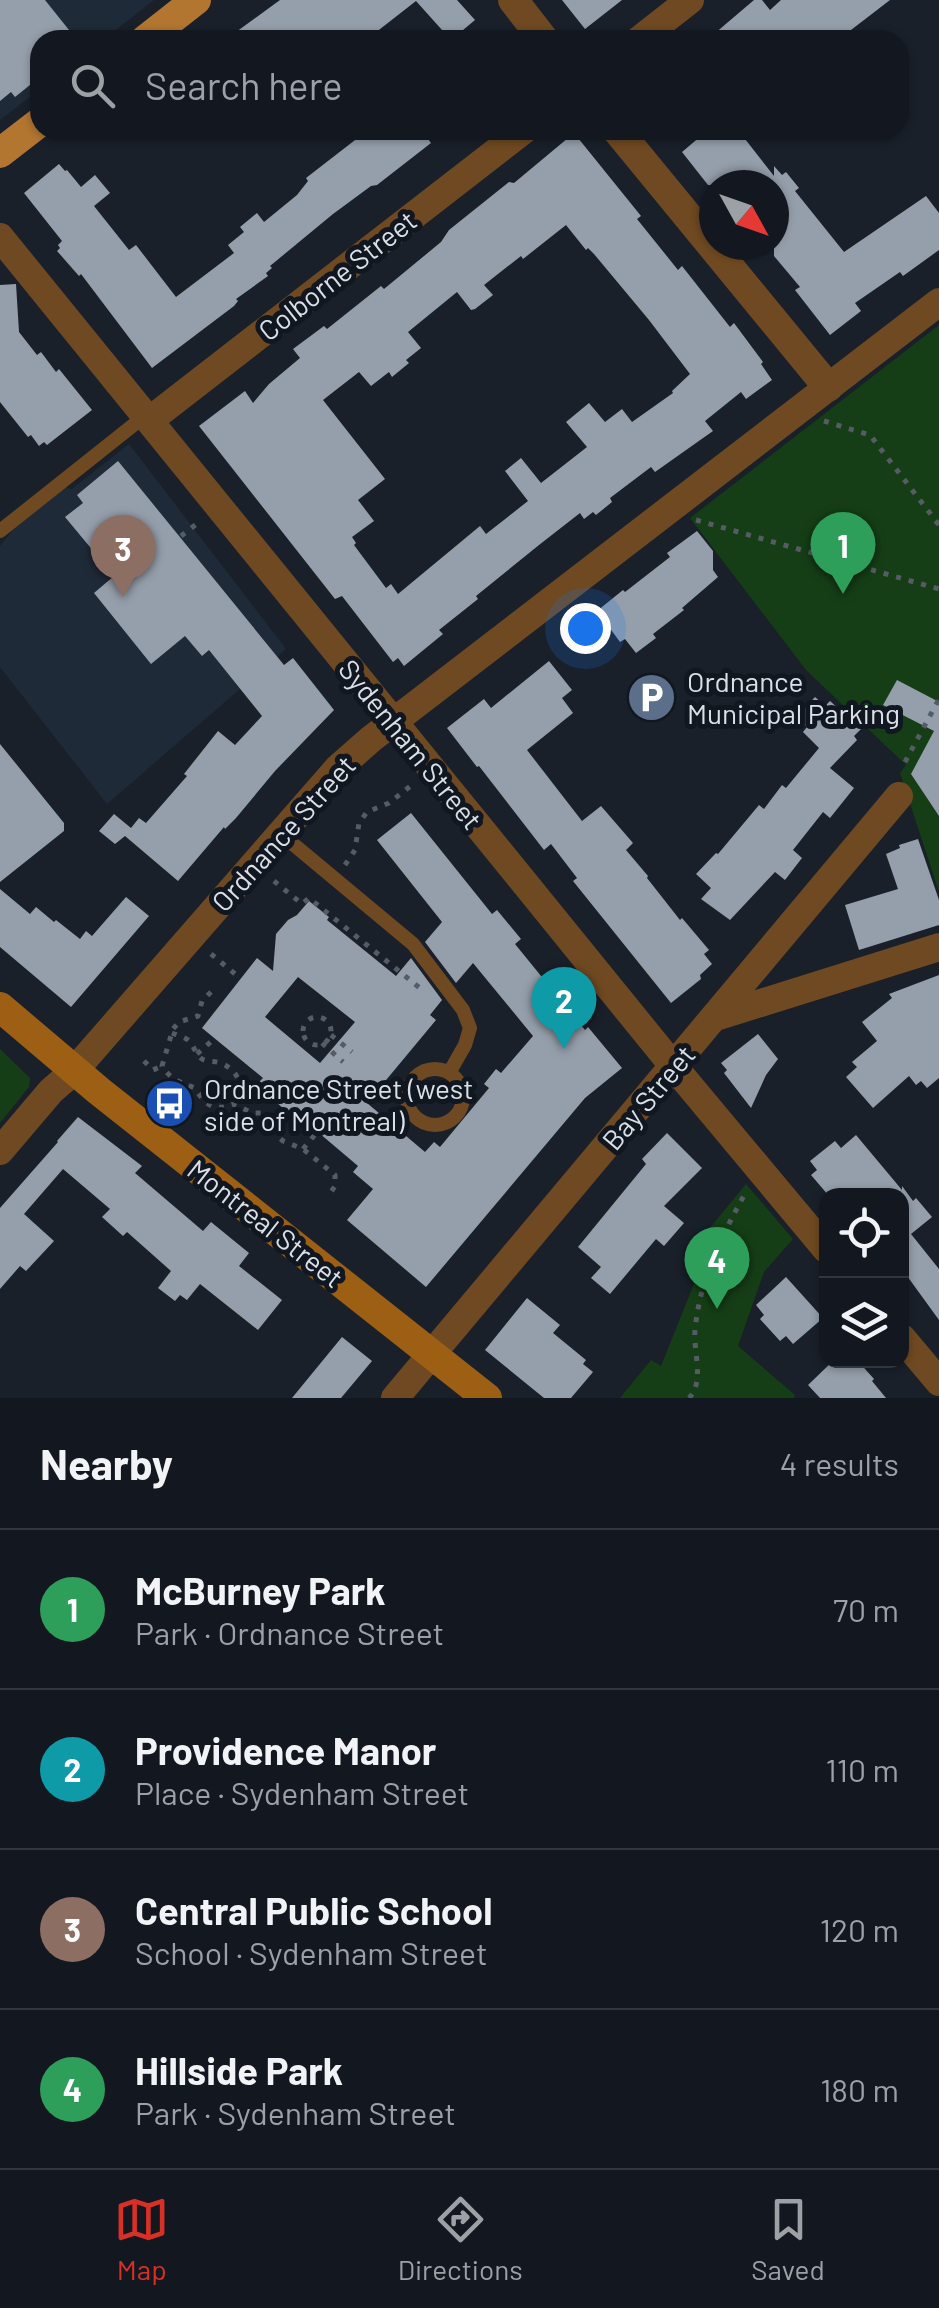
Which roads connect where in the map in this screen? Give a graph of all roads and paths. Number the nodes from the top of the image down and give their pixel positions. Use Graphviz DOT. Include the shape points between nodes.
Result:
graph roads {
  1 [pos="196,0"];
  2 [pos="512,0"];
  3 [pos="690,0"];
  4 [pos="158,30"];
  5 [pos="536,30"];
  6 [pos="652,30"];
  7 [pos="30,130"];
  8 [pos="511,140"];
  9 [pos="625,140"];
  10 [pos="0,154"];
  11 [pos="0,236"];
  12 [pos="939,302"];
  13 [pos="828,387"];
  14 [pos="148,418"];
  15 [pos="821,420"];
  16 [pos="693,520"];
  17 [pos="201,521"];
  18 [pos="939,525"];
  19 [pos="0,532"];
  20 [pos="181,536"];
  21 [pos="939,589"];
  22 [pos="939,699"];
  23 [pos="392,722"];
  24 [pos="905,762"];
  25 [pos="432,770"];
  26 [pos="898,796"];
  27 [pos="281,834"];
  28 [pos="268,876"];
  29 [pos="334,878"];
  30 [pos="939,947"];
  31 [pos="217,959"];
  32 [pos="240,978"];
  33 [pos="423,990"];
  34 [pos="211,992"];
  35 [pos="0,1008"];
  36 [pos="714,1017"];
  37 [pos="172,1033"];
  38 [pos="330,1034"];
  39 [pos="215,1038"];
  40 [pos="322,1043"];
  41 [pos="352,1052"];
  42 [pos="197,1054"];
  43 [pos="144,1061"];
  44 [pos="344,1062"];
  45 [pos="162,1066"];
  46 [pos="674,1067"];
  47 [pos="74,1070"];
  48 [pos="449,1073"];
  49 [pos="234,1104"];
  50 [pos="318,1131"];
  51 [pos="303,1149"];
  52 [pos="0,1151"];
  53 [pos="758,1167"];
  54 [pos="329,1195"];
  55 [pos="819,1241"];
  56 [pos="909,1346"];
  57 [pos="432,1354"];
  58 [pos="939,1382"];
  59 [pos="395,1398"];
  60 [pos="486,1398"];
  61 [pos="689,1398"];
  1 -- 4 [label="main road"];
  2 -- 5 [label="street"];
  3 -- 6 [label="street"];
  7 -- 10 [label="main road"];
  8 -- 14 [label="street, Colborne Street"];
  9 -- 13 [label="street"];
  11 -- 14 [label="street, Sydenham Street"];
  12 -- 13 [label="street, Ordnance Street"];
  13 -- 23 [label="street, Ordnance Street"];
  14 -- 19 [label="lane"];
  14 -- 23 [label="street, Sydenham Street"];
  15 -- 18 [label="path" via="870,434"];
  16 -- 21 [label="path"];
  17 -- 20 [label="path"];
  22 -- 24 [label="path"];
  23 -- 25 [label="street, Sydenham Street"];
  23 -- 27 [label="street, Ordnance Street" via="338,768"];
  25 -- 29 [label="path" via="368,812 352,858"];
  25 -- 46 [label="street, Sydenham Street"];
  26 -- 36 [label="street, Bay Street"];
  27 -- 29 [label="lane"];
  27 -- 47 [label="street, Ordnance Street"];
  28 -- 33 [label="path" via="302,904 309,898"];
  29 -- 48 [label="lane" via="413,944 464,1010 470,1028"];
  30 -- 36 [label="street"];
  31 -- 32 [label="path"];
  34 -- 37 [label="path" via="198,1016 179,1022"];
  35 -- 47 [label="main road, Montreal Street"];
  36 -- 46 [label="street, Bay Street"];
  37 -- 42 [label="path" via="186,1038"];
  37 -- 45 [label="path"];
  38 -- 40 [label="path"];
  38 -- 40 [label="path" via="322,1018 306,1023 306,1040"];
  38 -- 41 [label="path"];
  39 -- 42 [label="path"];
  40 -- 44 [label="path"];
  42 -- 49 [label="path" via="235,1072 240,1092"];
  43 -- 45 [label="path" via="153,1070"];
  45 -- 49 [label="path" via="212,1108"];
  46 -- 53 [label="street, Sydenham Street"];
  46 -- 57 [label="street, Bay Street"];
  47 -- 52 [label="street, Ordnance Street"];
  47 -- 57 [label="main road, Montreal Street"];
  48 -- 48 [label="lane" via="461,1086 458,1112 443,1124 424,1122 410,1110 410,1084 432,1069"];
  49 -- 51 [label="path" via="262,1113 276,1136"];
  50 -- 51 [label="path"];
  51 -- 54 [label="path" via="335,1175"];
  53 -- 55 [label="street, Sydenham Street"];
  53 -- 61 [label="path" via="708,1267 694,1344 697,1384"];
  56 -- 58 [label="street"];
  57 -- 59 [label="street, Bay Street"];
  57 -- 60 [label="main road, Montreal Street"];
}
